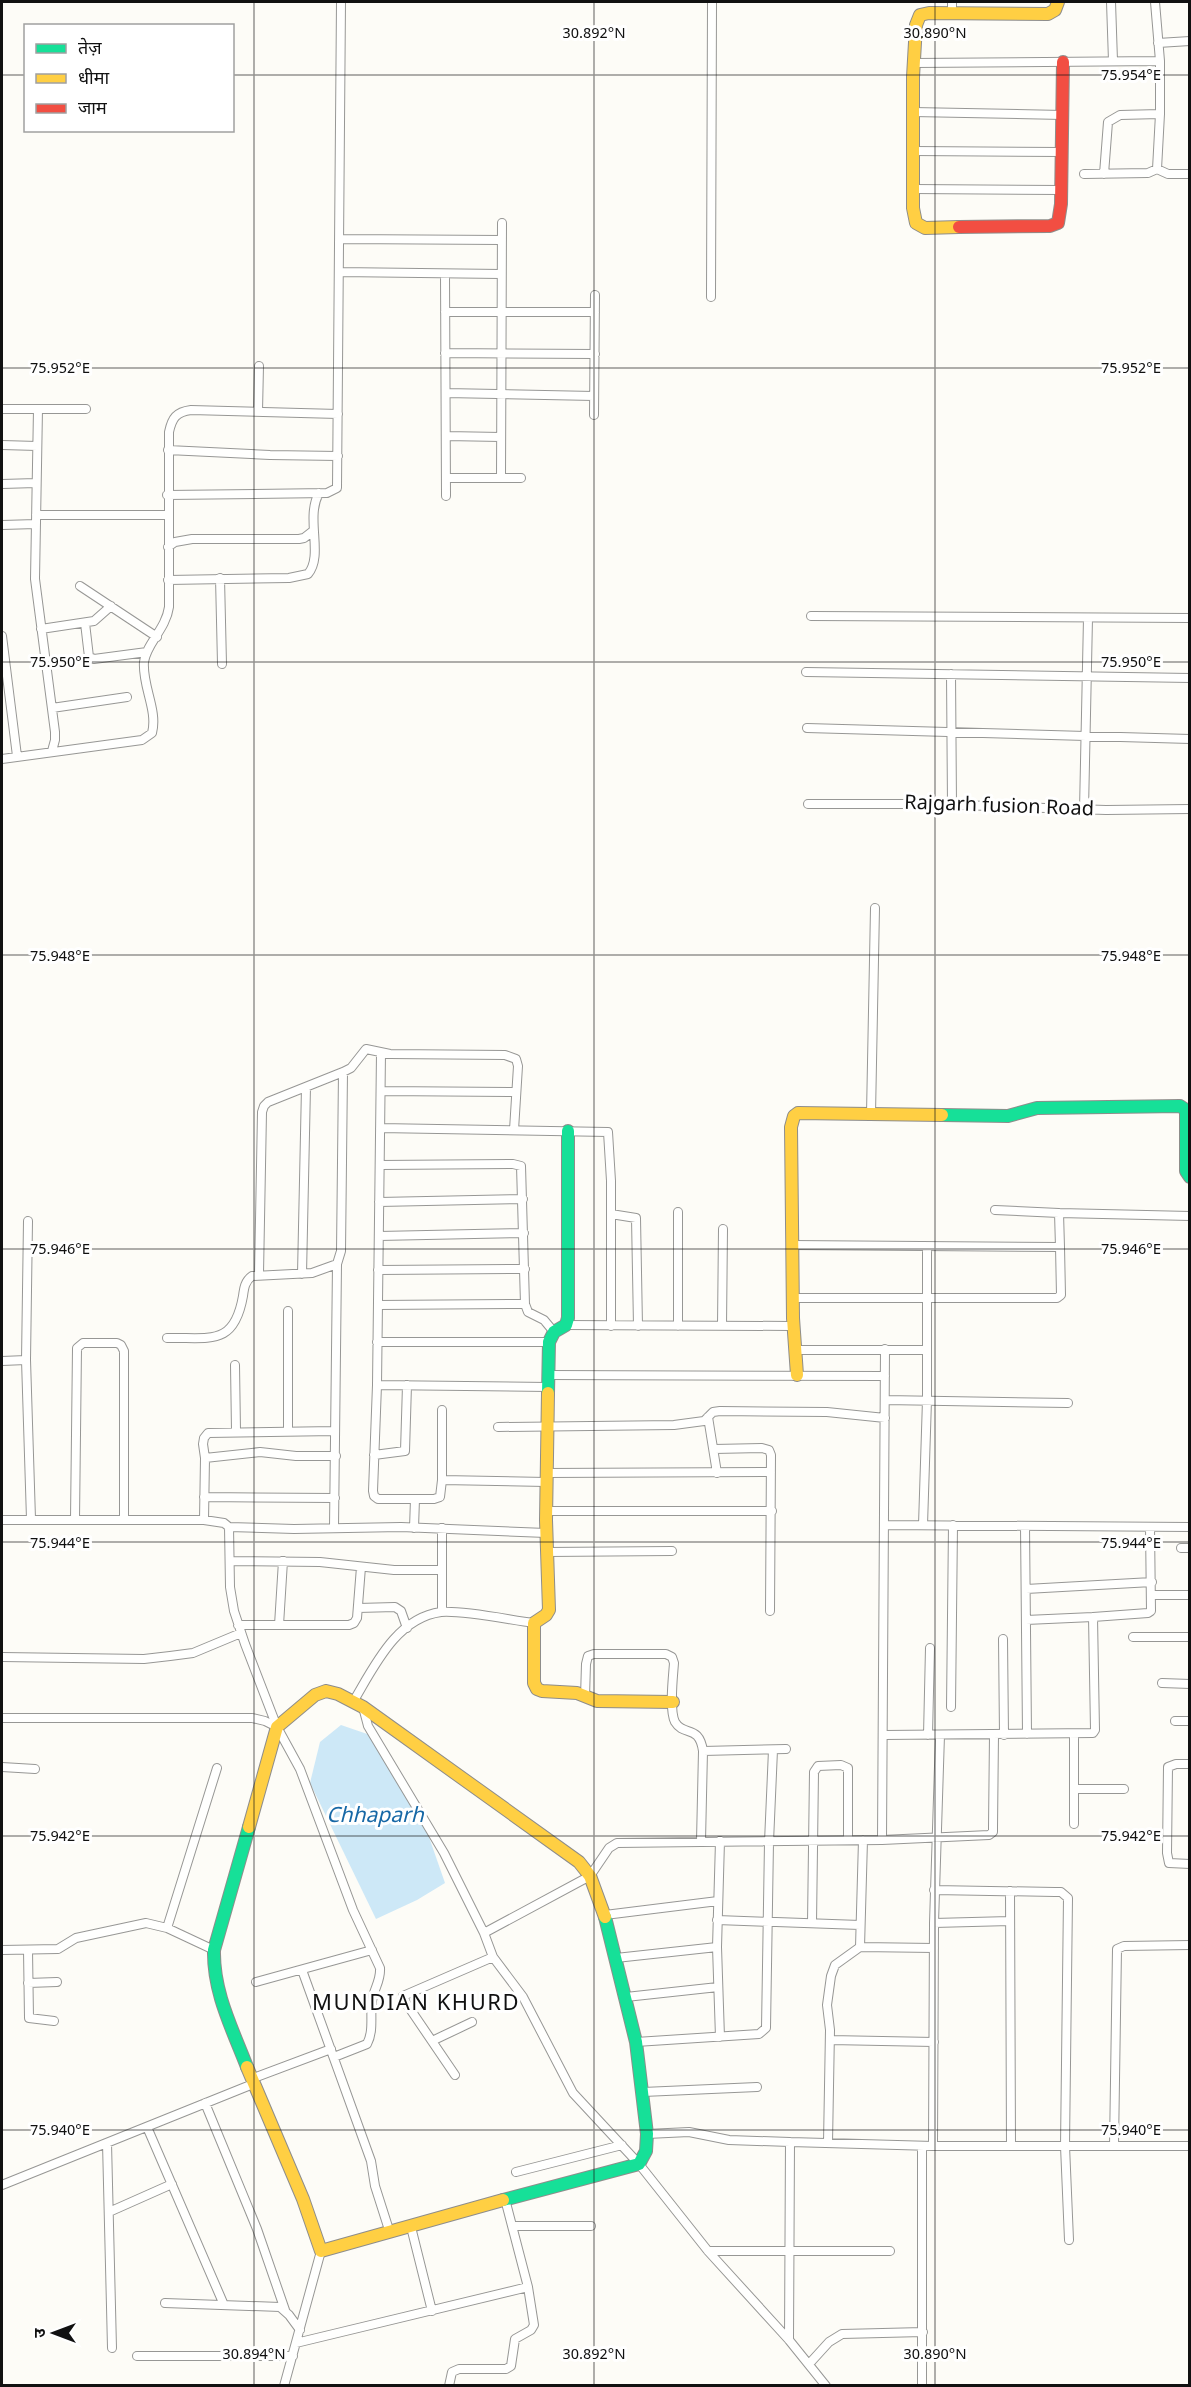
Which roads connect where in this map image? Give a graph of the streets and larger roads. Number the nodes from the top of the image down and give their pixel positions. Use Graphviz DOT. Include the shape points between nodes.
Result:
graph roads {
  1 [pos="341,2"];
  2 [pos="712,2"];
  3 [pos="1058,2"];
  4 [pos="1111,2"];
  5 [pos="1155,2"];
  6 [pos="952,7"];
  7 [pos="1190,41"];
  8 [pos="1158,43"];
  9 [pos="1113,61"];
  10 [pos="1160,61"];
  11 [pos="1063,62"];
  12 [pos="914,63"];
  13 [pos="913,112"];
  14 [pos="1160,114"];
  15 [pos="1063,115"];
  16 [pos="914,151"];
  17 [pos="1062,152"];
  18 [pos="1157,169"];
  19 [pos="1084,174"];
  20 [pos="1104,174"];
  21 [pos="1190,174"];
  22 [pos="913,189"];
  23 [pos="1062,190"];
  24 [pos="502,223"];
  25 [pos="339,239"];
  26 [pos="502,240"];
  27 [pos="339,272"];
  28 [pos="445,274"];
  29 [pos="501,274"];
  30 [pos="595,295"];
  31 [pos="711,297"];
  32 [pos="445,312"];
  33 [pos="501,312"];
  34 [pos="595,312"];
  35 [pos="445,353"];
  36 [pos="501,353"];
  37 [pos="595,354"];
  38 [pos="259,366"];
  39 [pos="446,393"];
  40 [pos="501,394"];
  41 [pos="594,396"];
  42 [pos="2,409"];
  43 [pos="38,409"];
  44 [pos="86,409"];
  45 [pos="258,411"];
  46 [pos="338,414"];
  47 [pos="594,414"];
  48 [pos="446,436"];
  49 [pos="501,437"];
  50 [pos="2,445"];
  51 [pos="37,446"];
  52 [pos="168,450"];
  53 [pos="338,456"];
  54 [pos="446,478"];
  55 [pos="501,478"];
  56 [pos="521,478"];
  57 [pos="36,483"];
  58 [pos="2,484"];
  59 [pos="319,493"];
  60 [pos="167,495"];
  61 [pos="446,496"];
  62 [pos="168,515"];
  63 [pos="36,520"];
  64 [pos="2,525"];
  65 [pos="313,531"];
  66 [pos="168,547"];
  67 [pos="220,578"];
  68 [pos="168,580"];
  69 [pos="80,586"];
  70 [pos="111,606"];
  71 [pos="811,616"];
  72 [pos="1088,618"];
  73 [pos="1190,618"];
  74 [pos="85,623"];
  75 [pos="41,629"];
  76 [pos="2,636"];
  77 [pos="157,637"];
  78 [pos="147,652"];
  79 [pos="222,664"];
  80 [pos="806,672"];
  81 [pos="951,675"];
  82 [pos="1087,677"];
  83 [pos="1190,678"];
  84 [pos="127,697"];
  85 [pos="51,708"];
  86 [pos="807,728"];
  87 [pos="951,733"];
  88 [pos="1086,736"];
  89 [pos="1190,739"];
  90 [pos="52,751"];
  91 [pos="17,756"];
  92 [pos="2,759"];
  93 [pos="808,804"];
  94 [pos="952,805"];
  95 [pos="1190,809"];
  96 [pos="1083,810"];
  97 [pos="875,908"];
  98 [pos="381,1053"];
  99 [pos="344,1072"];
  100 [pos="306,1087"];
  101 [pos="381,1091"];
  102 [pos="516,1092"];
  103 [pos="871,1114"];
  104 [pos="380,1128"];
  105 [pos="514,1130"];
  106 [pos="568,1131"];
  107 [pos="380,1165"];
  108 [pos="1190,1177"];
  109 [pos="523,1199"];
  110 [pos="379,1202"];
  111 [pos="995,1210"];
  112 [pos="678,1212"];
  113 [pos="1059,1213"];
  114 [pos="611,1214"];
  115 [pos="1190,1216"];
  116 [pos="27,1221"];
  117 [pos="723,1229"];
  118 [pos="524,1233"];
  119 [pos="379,1236"];
  120 [pos="792,1245"];
  121 [pos="927,1246"];
  122 [pos="1060,1247"];
  123 [pos="337,1264"];
  124 [pos="525,1269"];
  125 [pos="378,1270"];
  126 [pos="259,1274"];
  127 [pos="302,1274"];
  128 [pos="793,1298"];
  129 [pos="926,1298"];
  130 [pos="525,1304"];
  131 [pos="378,1305"];
  132 [pos="288,1311"];
  133 [pos="566,1326"];
  134 [pos="611,1326"];
  135 [pos="638,1326"];
  136 [pos="678,1326"];
  137 [pos="722,1326"];
  138 [pos="791,1326"];
  139 [pos="551,1337"];
  140 [pos="167,1338"];
  141 [pos="378,1342"];
  142 [pos="885,1349"];
  143 [pos="796,1350"];
  144 [pos="926,1350"];
  145 [pos="26,1360"];
  146 [pos="2,1361"];
  147 [pos="235,1365"];
  148 [pos="796,1375"];
  149 [pos="885,1376"];
  150 [pos="548,1381"];
  151 [pos="377,1385"];
  152 [pos="407,1385"];
  153 [pos="885,1400"];
  154 [pos="927,1400"];
  155 [pos="1068,1403"];
  156 [pos="442,1410"];
  157 [pos="708,1417"];
  158 [pos="885,1418"];
  159 [pos="498,1427"];
  160 [pos="547,1427"];
  161 [pos="236,1431"];
  162 [pos="288,1431"];
  163 [pos="335,1431"];
  164 [pos="714,1449"];
  165 [pos="374,1455"];
  166 [pos="336,1456"];
  167 [pos="205,1458"];
  168 [pos="771,1472"];
  169 [pos="717,1473"];
  170 [pos="546,1478"];
  171 [pos="442,1480"];
  172 [pos="204,1497"];
  173 [pos="335,1498"];
  174 [pos="415,1499"];
  175 [pos="546,1511"];
  176 [pos="772,1511"];
  177 [pos="75,1518"];
  178 [pos="31,1519"];
  179 [pos="2,1520"];
  180 [pos="124,1520"];
  181 [pos="204,1520"];
  182 [pos="884,1525"];
  183 [pos="923,1525"];
  184 [pos="953,1525"];
  185 [pos="1025,1526"];
  186 [pos="229,1527"];
  187 [pos="1150,1527"];
  188 [pos="1190,1527"];
  189 [pos="334,1528"];
  190 [pos="414,1528"];
  191 [pos="442,1528"];
  192 [pos="546,1533"];
  193 [pos="672,1551"];
  194 [pos="547,1552"];
  195 [pos="230,1561"];
  196 [pos="283,1561"];
  197 [pos="362,1566"];
  198 [pos="442,1570"];
  199 [pos="1152,1582"];
  200 [pos="1026,1589"];
  201 [pos="1152,1595"];
  202 [pos="1190,1595"];
  203 [pos="358,1608"];
  204 [pos="770,1611"];
  205 [pos="442,1612"];
  206 [pos="1093,1617"];
  207 [pos="1026,1620"];
  208 [pos="534,1623"];
  209 [pos="279,1625"];
  210 [pos="407,1628"];
  211 [pos="240,1629"];
  212 [pos="1133,1636"];
  213 [pos="1190,1637"];
  214 [pos="1003,1640"];
  215 [pos="930,1648"];
  216 [pos="2,1657"];
  217 [pos="1162,1683"];
  218 [pos="1190,1684"];
  219 [pos="585,1697"];
  220 [pos="673,1702"];
  221 [pos="358,1704"];
  222 [pos="951,1707"];
  223 [pos="2,1718"];
  224 [pos="1175,1721"];
  225 [pos="1190,1721"];
  226 [pos="277,1727"];
  227 [pos="1027,1734"];
  228 [pos="1074,1734"];
  229 [pos="884,1735"];
  230 [pos="928,1735"];
  231 [pos="939,1735"];
  232 [pos="999,1735"];
  233 [pos="786,1749"];
  234 [pos="773,1750"];
  235 [pos="703,1751"];
  236 [pos="1190,1764"];
  237 [pos="2,1767"];
  238 [pos="217,1768"];
  239 [pos="35,1769"];
  240 [pos="1074,1789"];
  241 [pos="1124,1789"];
  242 [pos="1074,1824"];
  243 [pos="936,1839"];
  244 [pos="848,1840"];
  245 [pos="863,1840"];
  246 [pos="882,1840"];
  247 [pos="701,1841"];
  248 [pos="720,1841"];
  249 [pos="769,1842"];
  250 [pos="813,1842"];
  251 [pos="1190,1864"];
  252 [pos="590,1876"];
  253 [pos="934,1890"];
  254 [pos="1010,1891"];
  255 [pos="718,1901"];
  256 [pos="605,1915"];
  257 [pos="717,1920"];
  258 [pos="1010,1921"];
  259 [pos="768,1922"];
  260 [pos="812,1923"];
  261 [pos="934,1923"];
  262 [pos="860,1925"];
  263 [pos="167,1928"];
  264 [pos="484,1933"];
  265 [pos="1190,1945"];
  266 [pos="717,1947"];
  267 [pos="860,1947"];
  268 [pos="934,1948"];
  269 [pos="2,1950"];
  270 [pos="28,1950"];
  271 [pos="214,1950"];
  272 [pos="372,1950"];
  273 [pos="493,1957"];
  274 [pos="616,1958"];
  275 [pos="302,1970"];
  276 [pos="57,1982"];
  277 [pos="256,1982"];
  278 [pos="28,1983"];
  279 [pos="718,1987"];
  280 [pos="626,1997"];
  281 [pos="54,2020"];
  282 [pos="472,2022"];
  283 [pos="720,2037"];
  284 [pos="830,2040"];
  285 [pos="432,2041"];
  286 [pos="636,2042"];
  287 [pos="934,2042"];
  288 [pos="332,2053"];
  289 [pos="455,2075"];
  290 [pos="252,2081"];
  291 [pos="757,2087"];
  292 [pos="643,2092"];
  293 [pos="205,2103"];
  294 [pos="147,2127"];
  295 [pos="647,2134"];
  296 [pos="790,2142"];
  297 [pos="107,2143"];
  298 [pos="828,2143"];
  299 [pos="622,2145"];
  300 [pos="1011,2145"];
  301 [pos="922,2146"];
  302 [pos="933,2146"];
  303 [pos="1065,2146"];
  304 [pos="1114,2146"];
  305 [pos="1190,2146"];
  306 [pos="639,2164"];
  307 [pos="516,2172"];
  308 [pos="172,2184"];
  309 [pos="2,2186"];
  310 [pos="505,2199"];
  311 [pos="109,2212"];
  312 [pos="512,2226"];
  313 [pos="591,2226"];
  314 [pos="411,2227"];
  315 [pos="390,2233"];
  316 [pos="1069,2240"];
  317 [pos="790,2250"];
  318 [pos="321,2251"];
  319 [pos="708,2251"];
  320 [pos="890,2252"];
  321 [pos="528,2287"];
  322 [pos="165,2303"];
  323 [pos="224,2305"];
  324 [pos="285,2310"];
  325 [pos="432,2311"];
  326 [pos="300,2330"];
  327 [pos="923,2332"];
  328 [pos="789,2340"];
  329 [pos="296,2343"];
  330 [pos="112,2348"];
  331 [pos="137,2356"];
  332 [pos="292,2356"];
  333 [pos="809,2364"];
  334 [pos="284,2385"];
  335 [pos="449,2385"];
  336 [pos="826,2385"];
  337 [pos="921,2385"];
  1 -- 25 [label="street"];
  2 -- 31 [label="street"];
  3 -- 6 [label="street" via="1048,14"];
  4 -- 9 [label="street"];
  5 -- 8 [label="street"];
  6 -- 12 [label="street" via="920,15"];
  7 -- 8 [label="street"];
  8 -- 10 [label="street"];
  9 -- 10 [label="street"];
  9 -- 11 [label="street"];
  10 -- 14 [label="street"];
  11 -- 12 [label="street"];
  11 -- 15 [label="street"];
  12 -- 13 [label="street"];
  13 -- 15 [label="street"];
  13 -- 16 [label="street"];
  14 -- 18 [label="street"];
  14 -- 20 [label="street" via="1120,115 1108,122"];
  15 -- 17 [label="street"];
  16 -- 17 [label="street"];
  16 -- 22 [label="street"];
  17 -- 23 [label="street"];
  18 -- 20 [label="street" via="1148,173"];
  18 -- 21 [label="street" via="1168,174"];
  19 -- 20 [label="street"];
  22 -- 23 [label="street"];
  22 -- 23 [label="street" via="914,218 925,228 1055,224 1060,218"];
  24 -- 26 [label="street"];
  25 -- 26 [label="street"];
  25 -- 27 [label="street"];
  26 -- 29 [label="street"];
  27 -- 28 [label="street"];
  27 -- 46 [label="street"];
  28 -- 29 [label="street"];
  28 -- 32 [label="street"];
  29 -- 33 [label="street"];
  30 -- 34 [label="street"];
  32 -- 33 [label="street"];
  32 -- 35 [label="street"];
  33 -- 34 [label="street"];
  33 -- 36 [label="street"];
  34 -- 37 [label="street"];
  35 -- 36 [label="street"];
  35 -- 39 [label="street"];
  36 -- 37 [label="street"];
  36 -- 40 [label="street"];
  37 -- 41 [label="street"];
  38 -- 45 [label="street"];
  39 -- 40 [label="street"];
  39 -- 48 [label="street"];
  40 -- 41 [label="street"];
  40 -- 49 [label="street"];
  41 -- 47 [label="street"];
  42 -- 43 [label="street"];
  43 -- 44 [label="street"];
  43 -- 51 [label="street"];
  45 -- 46 [label="street"];
  45 -- 52 [label="street" via="183,411 171,421"];
  46 -- 53 [label="street"];
  48 -- 49 [label="street"];
  48 -- 54 [label="street"];
  49 -- 55 [label="street"];
  50 -- 51 [label="street"];
  51 -- 57 [label="street"];
  52 -- 53 [label="street"];
  52 -- 60 [label="street"];
  53 -- 59 [label="street" via="337,488"];
  54 -- 55 [label="street"];
  54 -- 61 [label="street"];
  55 -- 56 [label="street"];
  57 -- 58 [label="street"];
  57 -- 63 [label="street"];
  59 -- 60 [label="street"];
  59 -- 65 [label="street" via="312,508"];
  60 -- 62 [label="street"];
  62 -- 63 [label="street"];
  62 -- 66 [label="street"];
  63 -- 64 [label="street"];
  63 -- 75 [label="street" via="35,579"];
  65 -- 66 [label="street" via="299,539 192,538"];
  65 -- 67 [label="street" via="314,562 301,578"];
  66 -- 68 [label="street"];
  67 -- 68 [label="street"];
  67 -- 79 [label="street"];
  68 -- 77 [label="street" via="167,619"];
  69 -- 70 [label="street"];
  70 -- 74 [label="street" via="94,621"];
  70 -- 77 [label="street"];
  71 -- 72 [label="street"];
  72 -- 73 [label="street"];
  72 -- 82 [label="street"];
  74 -- 75 [label="street"];
  74 -- 78 [label="street" via="89,657"];
  75 -- 85 [label="street"];
  76 -- 91 [label="street"];
  77 -- 78 [label="street"];
  78 -- 90 [label="street" via="144,669 153,726 147,738"];
  80 -- 81 [label="street"];
  81 -- 82 [label="street"];
  81 -- 87 [label="street"];
  82 -- 83 [label="street"];
  82 -- 88 [label="street"];
  84 -- 85 [label="street"];
  85 -- 90 [label="street" via="56,740"];
  86 -- 87 [label="street"];
  87 -- 88 [label="street"];
  87 -- 94 [label="street"];
  88 -- 89 [label="street"];
  88 -- 96 [label="street"];
  90 -- 91 [label="street"];
  91 -- 92 [label="street"];
  93 -- 94 [label="street, Rajgarh fusion Road"];
  94 -- 96 [label="street, Rajgarh fusion Road"];
  95 -- 96 [label="street, Rajgarh fusion Road"];
  97 -- 103 [label="street"];
  98 -- 99 [label="street" via="366,1049"];
  98 -- 101 [label="street"];
  98 -- 102 [label="street" via="511,1056 518,1066"];
  99 -- 100 [label="street"];
  99 -- 123 [label="street"];
  100 -- 126 [label="street" via="268,1102 262,1112"];
  100 -- 127 [label="street"];
  101 -- 102 [label="street"];
  101 -- 104 [label="street"];
  102 -- 105 [label="street"];
  103 -- 108 [label="street" via="1008,1116 1037,1108 1180,1106 1186,1110 1186,1171"];
  103 -- 120 [label="street" via="794,1116"];
  104 -- 105 [label="street"];
  104 -- 107 [label="street"];
  105 -- 106 [label="street"];
  106 -- 114 [label="street" via="610,1134"];
  106 -- 133 [label="street"];
  107 -- 109 [label="street" via="519,1164"];
  107 -- 110 [label="street"];
  109 -- 110 [label="street"];
  109 -- 118 [label="street"];
  110 -- 119 [label="street"];
  111 -- 113 [label="street"];
  112 -- 136 [label="street"];
  113 -- 115 [label="street"];
  113 -- 122 [label="street"];
  114 -- 134 [label="street"];
  114 -- 135 [label="street" via="636,1218"];
  116 -- 145 [label="street"];
  117 -- 137 [label="street"];
  118 -- 119 [label="street"];
  118 -- 124 [label="street"];
  119 -- 125 [label="street"];
  120 -- 121 [label="street"];
  120 -- 128 [label="street"];
  121 -- 122 [label="street"];
  121 -- 129 [label="street"];
  122 -- 129 [label="street" via="1063,1287 1057,1299"];
  123 -- 127 [label="street" via="320,1272"];
  123 -- 163 [label="street"];
  124 -- 125 [label="street"];
  124 -- 130 [label="street"];
  125 -- 131 [label="street"];
  126 -- 127 [label="street"];
  126 -- 140 [label="street" via="247,1279 240,1311 230,1330 215,1337"];
  128 -- 129 [label="street"];
  128 -- 138 [label="street"];
  129 -- 144 [label="street"];
  130 -- 131 [label="street"];
  130 -- 139 [label="street" via="528,1312 544,1320"];
  131 -- 141 [label="street"];
  132 -- 162 [label="street"];
  133 -- 134 [label="street"];
  133 -- 139 [label="street"];
  134 -- 135 [label="street"];
  135 -- 136 [label="street"];
  136 -- 137 [label="street"];
  137 -- 138 [label="street"];
  138 -- 143 [label="street"];
  139 -- 141 [label="street"];
  139 -- 150 [label="street"];
  141 -- 151 [label="street"];
  142 -- 143 [label="street"];
  142 -- 144 [label="street"];
  142 -- 149 [label="street"];
  143 -- 148 [label="street"];
  144 -- 154 [label="street"];
  145 -- 146 [label="street"];
  145 -- 178 [label="street"];
  147 -- 161 [label="street"];
  148 -- 149 [label="street"];
  148 -- 150 [label="street"];
  149 -- 153 [label="street"];
  150 -- 152 [label="street"];
  150 -- 160 [label="street"];
  151 -- 152 [label="street"];
  151 -- 165 [label="street"];
  152 -- 165 [label="street" via="405,1451"];
  153 -- 154 [label="street"];
  153 -- 158 [label="street"];
  154 -- 155 [label="street"];
  154 -- 183 [label="street"];
  156 -- 171 [label="street"];
  157 -- 158 [label="street" via="720,1411 827,1412"];
  157 -- 160 [label="street" via="698,1423 675,1425"];
  157 -- 164 [label="street"];
  158 -- 182 [label="street"];
  159 -- 160 [label="street"];
  160 -- 170 [label="street"];
  161 -- 162 [label="street"];
  161 -- 167 [label="street" via="208,1433 203,1444"];
  162 -- 163 [label="street"];
  163 -- 166 [label="street"];
  164 -- 168 [label="street" via="769,1450"];
  164 -- 169 [label="street"];
  165 -- 174 [label="street" via="374,1496"];
  166 -- 167 [label="street" via="260,1452"];
  166 -- 173 [label="street"];
  167 -- 172 [label="street"];
  168 -- 169 [label="street"];
  168 -- 176 [label="street"];
  169 -- 170 [label="street"];
  170 -- 171 [label="street"];
  170 -- 175 [label="street"];
  171 -- 174 [label="street" via="440,1497"];
  172 -- 173 [label="street"];
  172 -- 181 [label="street"];
  173 -- 189 [label="street"];
  174 -- 190 [label="street"];
  175 -- 176 [label="street"];
  175 -- 192 [label="street"];
  176 -- 204 [label="street"];
  177 -- 178 [label="street"];
  177 -- 180 [label="street"];
  177 -- 180 [label="street" via="77,1348 83,1343 117,1343 124,1351"];
  178 -- 179 [label="street"];
  180 -- 181 [label="street"];
  181 -- 186 [label="street"];
  182 -- 183 [label="street"];
  182 -- 229 [label="street"];
  183 -- 184 [label="street"];
  184 -- 185 [label="street"];
  184 -- 222 [label="street"];
  185 -- 187 [label="street"];
  185 -- 200 [label="street"];
  186 -- 189 [label="street"];
  186 -- 195 [label="street"];
  187 -- 188 [label="street"];
  187 -- 199 [label="street"];
  189 -- 190 [label="street"];
  190 -- 191 [label="street"];
  191 -- 192 [label="street"];
  191 -- 198 [label="street"];
  192 -- 194 [label="street"];
  193 -- 194 [label="street"];
  194 -- 208 [label="street" via="549,1610"];
  195 -- 196 [label="street"];
  195 -- 211 [label="street" via="230,1587"];
  196 -- 197 [label="street"];
  196 -- 209 [label="street"];
  197 -- 198 [label="street"];
  197 -- 203 [label="street"];
  198 -- 205 [label="street"];
  199 -- 200 [label="street"];
  199 -- 201 [label="street"];
  200 -- 207 [label="street"];
  201 -- 202 [label="street"];
  201 -- 206 [label="street" via="1148,1614"];
  203 -- 209 [label="street" via="357,1618 349,1625"];
  203 -- 210 [label="street" via="395,1607 401,1611"];
  205 -- 208 [label="street"];
  205 -- 210 [label="street"];
  206 -- 207 [label="street"];
  206 -- 228 [label="street" via="1095,1730"];
  207 -- 227 [label="street"];
  208 -- 219 [label="street" via="537,1689"];
  209 -- 211 [label="street"];
  210 -- 221 [label="street" via="379,1658"];
  211 -- 216 [label="street" via="193,1653 170,1656"];
  211 -- 226 [label="street"];
  212 -- 213 [label="street"];
  214 -- 232 [label="street"];
  215 -- 230 [label="street"];
  217 -- 218 [label="street"];
  219 -- 220 [label="street" via="597,1701"];
  219 -- 220 [label="street" via="588,1656 666,1654 674,1663"];
  220 -- 235 [label="street" via="675,1721 701,1738"];
  221 -- 226 [label="street" via="326,1691 315,1695"];
  221 -- 252 [label="street" via="579,1862"];
  221 -- 264 [label="street" via="444,1853"];
  223 -- 226 [label="street" via="252,1718"];
  224 -- 225 [label="street"];
  226 -- 271 [label="street"];
  226 -- 272 [label="street" via="304,1779"];
  227 -- 228 [label="street"];
  227 -- 232 [label="street"];
  228 -- 240 [label="street"];
  229 -- 230 [label="street"];
  229 -- 246 [label="street"];
  230 -- 231 [label="street"];
  231 -- 232 [label="street"];
  231 -- 243 [label="street"];
  232 -- 243 [label="street" via="993,1832"];
  233 -- 234 [label="street"];
  234 -- 235 [label="street"];
  234 -- 249 [label="street"];
  235 -- 247 [label="street"];
  236 -- 251 [label="street" via="1168,1767 1167,1860"];
  237 -- 239 [label="street"];
  238 -- 263 [label="street"];
  240 -- 241 [label="street"];
  240 -- 242 [label="street"];
  243 -- 246 [label="street"];
  243 -- 253 [label="street"];
  244 -- 245 [label="street"];
  244 -- 250 [label="street"];
  244 -- 250 [label="street" via="848,1768 818,1766 814,1772"];
  245 -- 246 [label="street"];
  245 -- 262 [label="street"];
  247 -- 248 [label="street"];
  247 -- 252 [label="street" via="613,1844"];
  248 -- 249 [label="street"];
  248 -- 255 [label="street"];
  249 -- 250 [label="street"];
  249 -- 259 [label="street"];
  250 -- 260 [label="street"];
  252 -- 256 [label="street"];
  252 -- 264 [label="street"];
  253 -- 254 [label="street"];
  253 -- 261 [label="street"];
  254 -- 258 [label="street"];
  254 -- 303 [label="street" via="1061,1892 1068,1898"];
  255 -- 256 [label="street"];
  255 -- 257 [label="street"];
  256 -- 274 [label="street"];
  257 -- 259 [label="street"];
  257 -- 266 [label="street"];
  258 -- 261 [label="street"];
  258 -- 300 [label="street"];
  259 -- 260 [label="street"];
  259 -- 283 [label="street" via="766,2028 759,2034"];
  260 -- 262 [label="street"];
  261 -- 268 [label="street"];
  262 -- 267 [label="street"];
  263 -- 270 [label="street" via="134,1924 76,1938 58,1949"];
  263 -- 271 [label="street"];
  264 -- 273 [label="street"];
  265 -- 304 [label="street" via="1117,1949"];
  266 -- 274 [label="street"];
  266 -- 279 [label="street"];
  267 -- 268 [label="street"];
  267 -- 284 [label="street" via="833,1970 827,2005"];
  268 -- 287 [label="street"];
  269 -- 270 [label="street"];
  270 -- 278 [label="street"];
  271 -- 290 [label="street" via="212,1970 217,1991"];
  272 -- 275 [label="street"];
  272 -- 288 [label="street" via="381,1977 372,2001 371,2037 367,2044"];
  273 -- 285 [label="street" via="403,1996"];
  273 -- 299 [label="street" via="523,1997 573,2093"];
  274 -- 280 [label="street"];
  275 -- 277 [label="street"];
  275 -- 288 [label="street"];
  276 -- 278 [label="street"];
  278 -- 281 [label="street" via="29,2018"];
  279 -- 280 [label="street"];
  279 -- 283 [label="street"];
  280 -- 286 [label="street"];
  282 -- 285 [label="street"];
  283 -- 286 [label="street"];
  284 -- 287 [label="street"];
  284 -- 298 [label="street"];
  285 -- 289 [label="street"];
  286 -- 292 [label="street"];
  287 -- 302 [label="street"];
  288 -- 290 [label="street"];
  288 -- 315 [label="street" via="371,2162"];
  290 -- 293 [label="street"];
  290 -- 318 [label="street"];
  291 -- 292 [label="street"];
  292 -- 295 [label="street"];
  293 -- 294 [label="street"];
  293 -- 324 [label="street" via="257,2229"];
  294 -- 297 [label="street"];
  294 -- 308 [label="street"];
  295 -- 296 [label="street" via="689,2132 729,2140"];
  295 -- 306 [label="street" via="646,2151"];
  296 -- 298 [label="street"];
  296 -- 317 [label="street"];
  297 -- 309 [label="street"];
  297 -- 311 [label="street"];
  298 -- 301 [label="street"];
  299 -- 306 [label="street"];
  299 -- 307 [label="street"];
  300 -- 302 [label="street"];
  300 -- 303 [label="street"];
  301 -- 302 [label="street"];
  301 -- 327 [label="street"];
  303 -- 304 [label="street"];
  303 -- 316 [label="street"];
  304 -- 305 [label="street"];
  306 -- 310 [label="street"];
  306 -- 319 [label="street"];
  308 -- 311 [label="street"];
  308 -- 323 [label="street"];
  310 -- 312 [label="street"];
  310 -- 314 [label="street"];
  311 -- 330 [label="street"];
  312 -- 313 [label="street"];
  312 -- 321 [label="street"];
  314 -- 315 [label="street"];
  314 -- 325 [label="street"];
  315 -- 318 [label="street"];
  317 -- 319 [label="street"];
  317 -- 320 [label="street"];
  317 -- 328 [label="street"];
  318 -- 326 [label="street"];
  319 -- 328 [label="street"];
  321 -- 325 [label="street"];
  321 -- 335 [label="street" via="534,2325 515,2339 511,2366 459,2369 452,2372"];
  322 -- 323 [label="street"];
  323 -- 324 [label="street"];
  324 -- 326 [label="street"];
  325 -- 329 [label="street"];
  326 -- 329 [label="street"];
  327 -- 333 [label="street" via="842,2334"];
  327 -- 337 [label="street"];
  328 -- 333 [label="street"];
  329 -- 332 [label="street"];
  331 -- 332 [label="street"];
  332 -- 334 [label="street"];
  333 -- 336 [label="street"];
}
